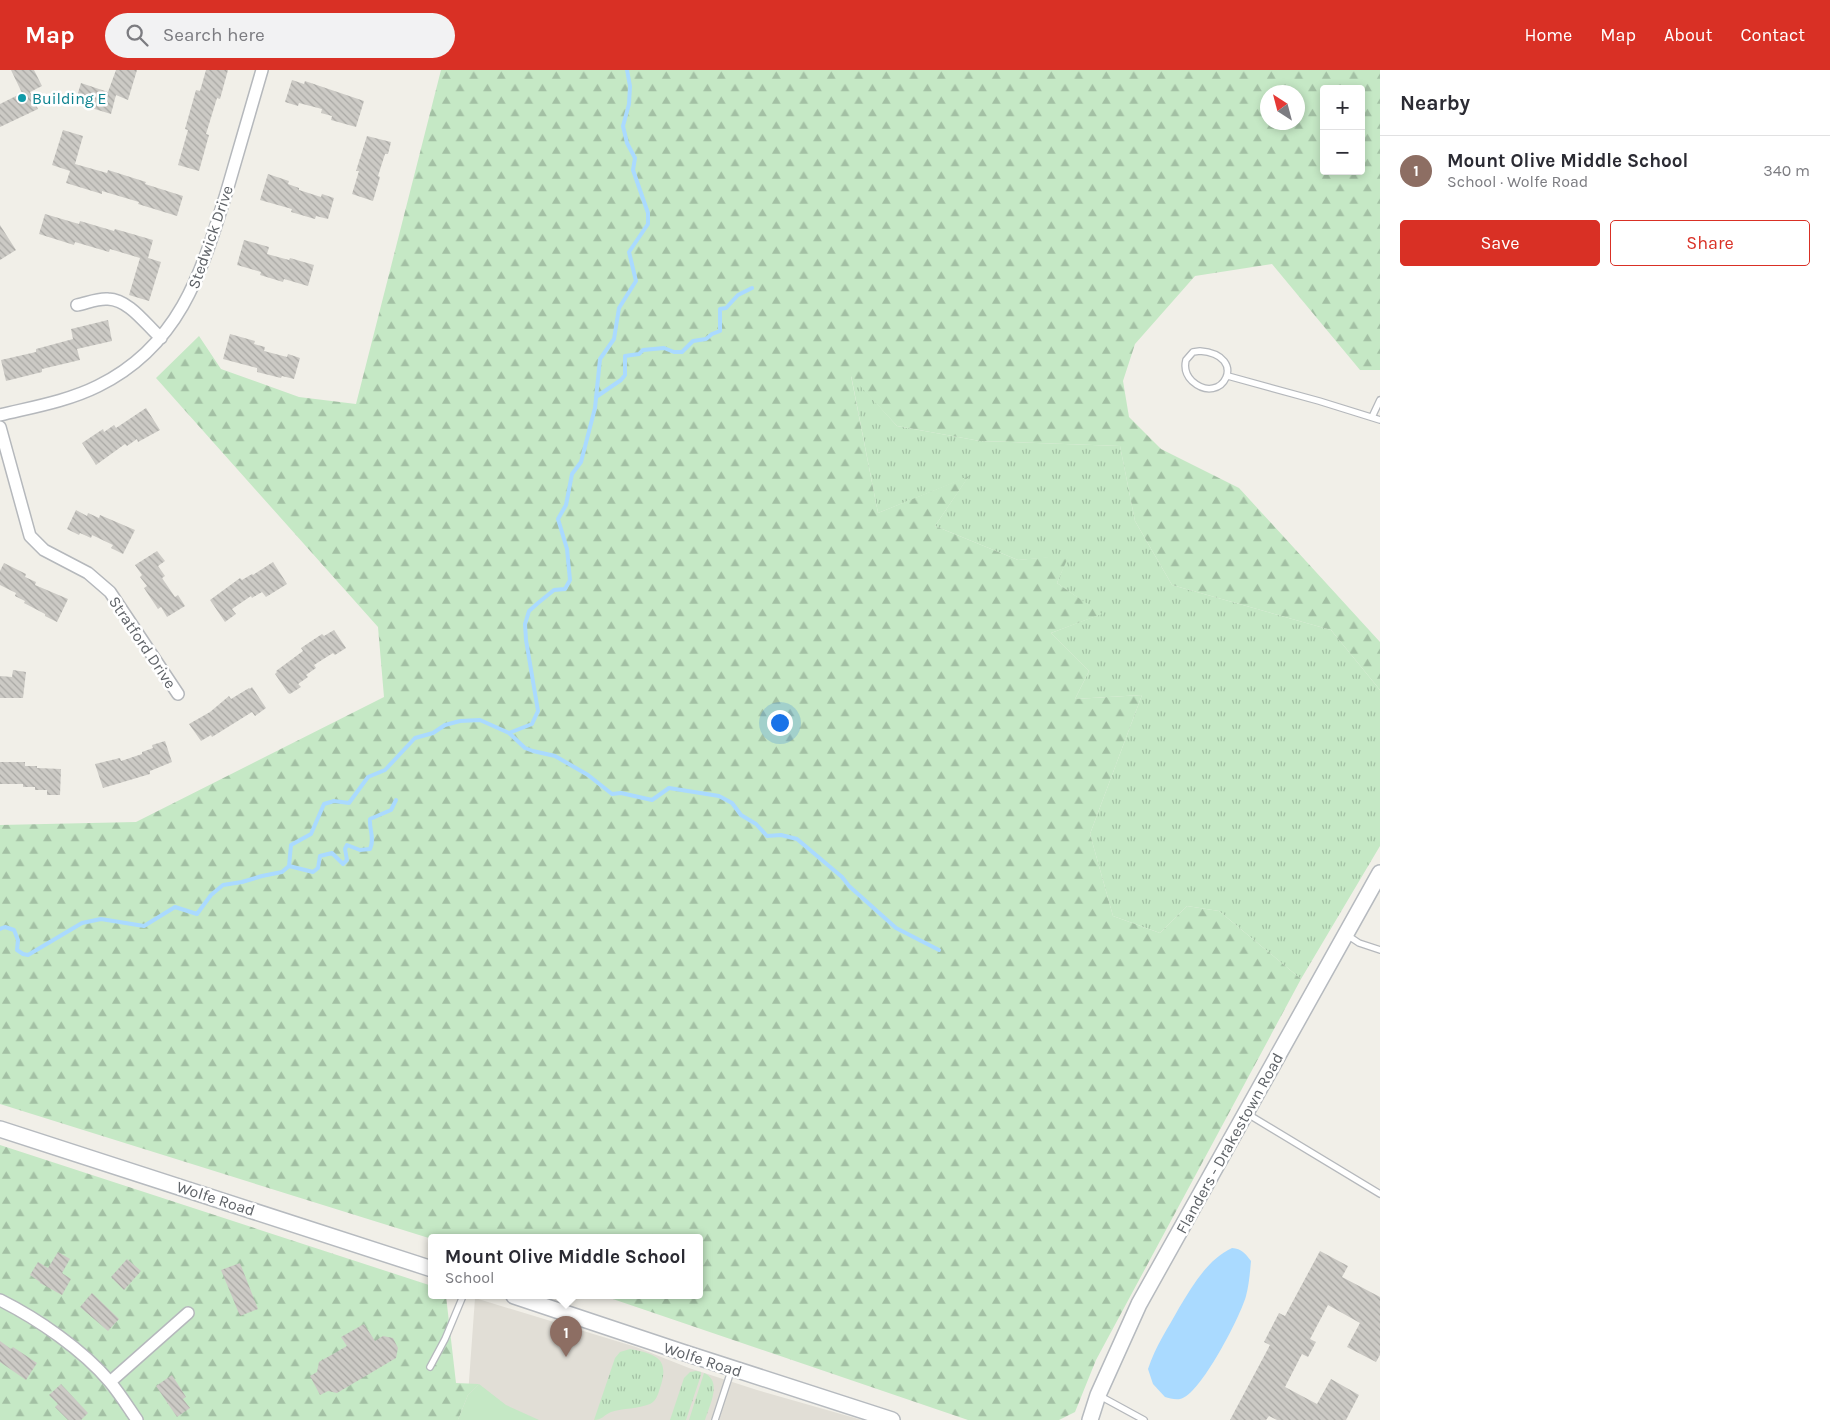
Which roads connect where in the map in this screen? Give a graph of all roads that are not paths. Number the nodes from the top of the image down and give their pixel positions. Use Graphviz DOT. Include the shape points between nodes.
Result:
graph roads {
  1 [pos="262,70"];
  2 [pos="77,305"];
  3 [pos="161,338"];
  4 [pos="1228,376"];
  5 [pos="1380,400"];
  6 [pos="0,415"];
  7 [pos="1372,417"];
  8 [pos="1380,420"];
  9 [pos="0,427"];
  10 [pos="178,694"];
  11 [pos="1380,872"];
  12 [pos="1346,934"];
  13 [pos="1380,950"];
  14 [pos="1246,1112"];
  15 [pos="0,1129"];
  16 [pos="1380,1194"];
  17 [pos="428,1268"];
  18 [pos="461,1299"];
  19 [pos="523,1299"];
  20 [pos="0,1300"];
  21 [pos="188,1313"];
  22 [pos="430,1367"];
  23 [pos="732,1368"];
  24 [pos="110,1382"];
  25 [pos="1098,1395"];
  26 [pos="137,1420"];
  27 [pos="715,1420"];
  28 [pos="892,1420"];
  29 [pos="1090,1420"];
  30 [pos="1144,1420"];
  1 -- 3 [label="street, Stedwick Drive" via="204,262 190,296"];
  2 -- 3 [label="street" via="100,299 114,300 132,310"];
  3 -- 6 [label="street, Stedwick Drive" via="124,370 99,386"];
  4 -- 4 [label="lane" via="1222,359 1213,352 1194,352 1186,360 1189,378 1205,388 1221,385"];
  4 -- 7 [label="lane"];
  5 -- 7 [label="lane"];
  7 -- 8 [label="lane"];
  9 -- 10 [label="street, Stratford Drive" via="30,536 44,550 88,573 110,592"];
  11 -- 12 [label="main road, Flanders - Drakestown Road"];
  12 -- 13 [label="lane"];
  12 -- 14 [label="main road, Flanders - Drakestown Road"];
  14 -- 16 [label="lane"];
  14 -- 25 [label="main road, Flanders - Drakestown Road" via="1140,1304"];
  15 -- 17 [label="main road, Wolfe Road"];
  18 -- 22 [label="lane"];
  19 -- 23 [label="main road, Wolfe Road"];
  20 -- 24 [label="street" via="61,1338"];
  21 -- 24 [label="street"];
  23 -- 27 [label="lane"];
  23 -- 28 [label="main road, Wolfe Road"];
  24 -- 26 [label="street"];
  25 -- 29 [label="main road, Flanders - Drakestown Road"];
  25 -- 30 [label="lane"];
}
